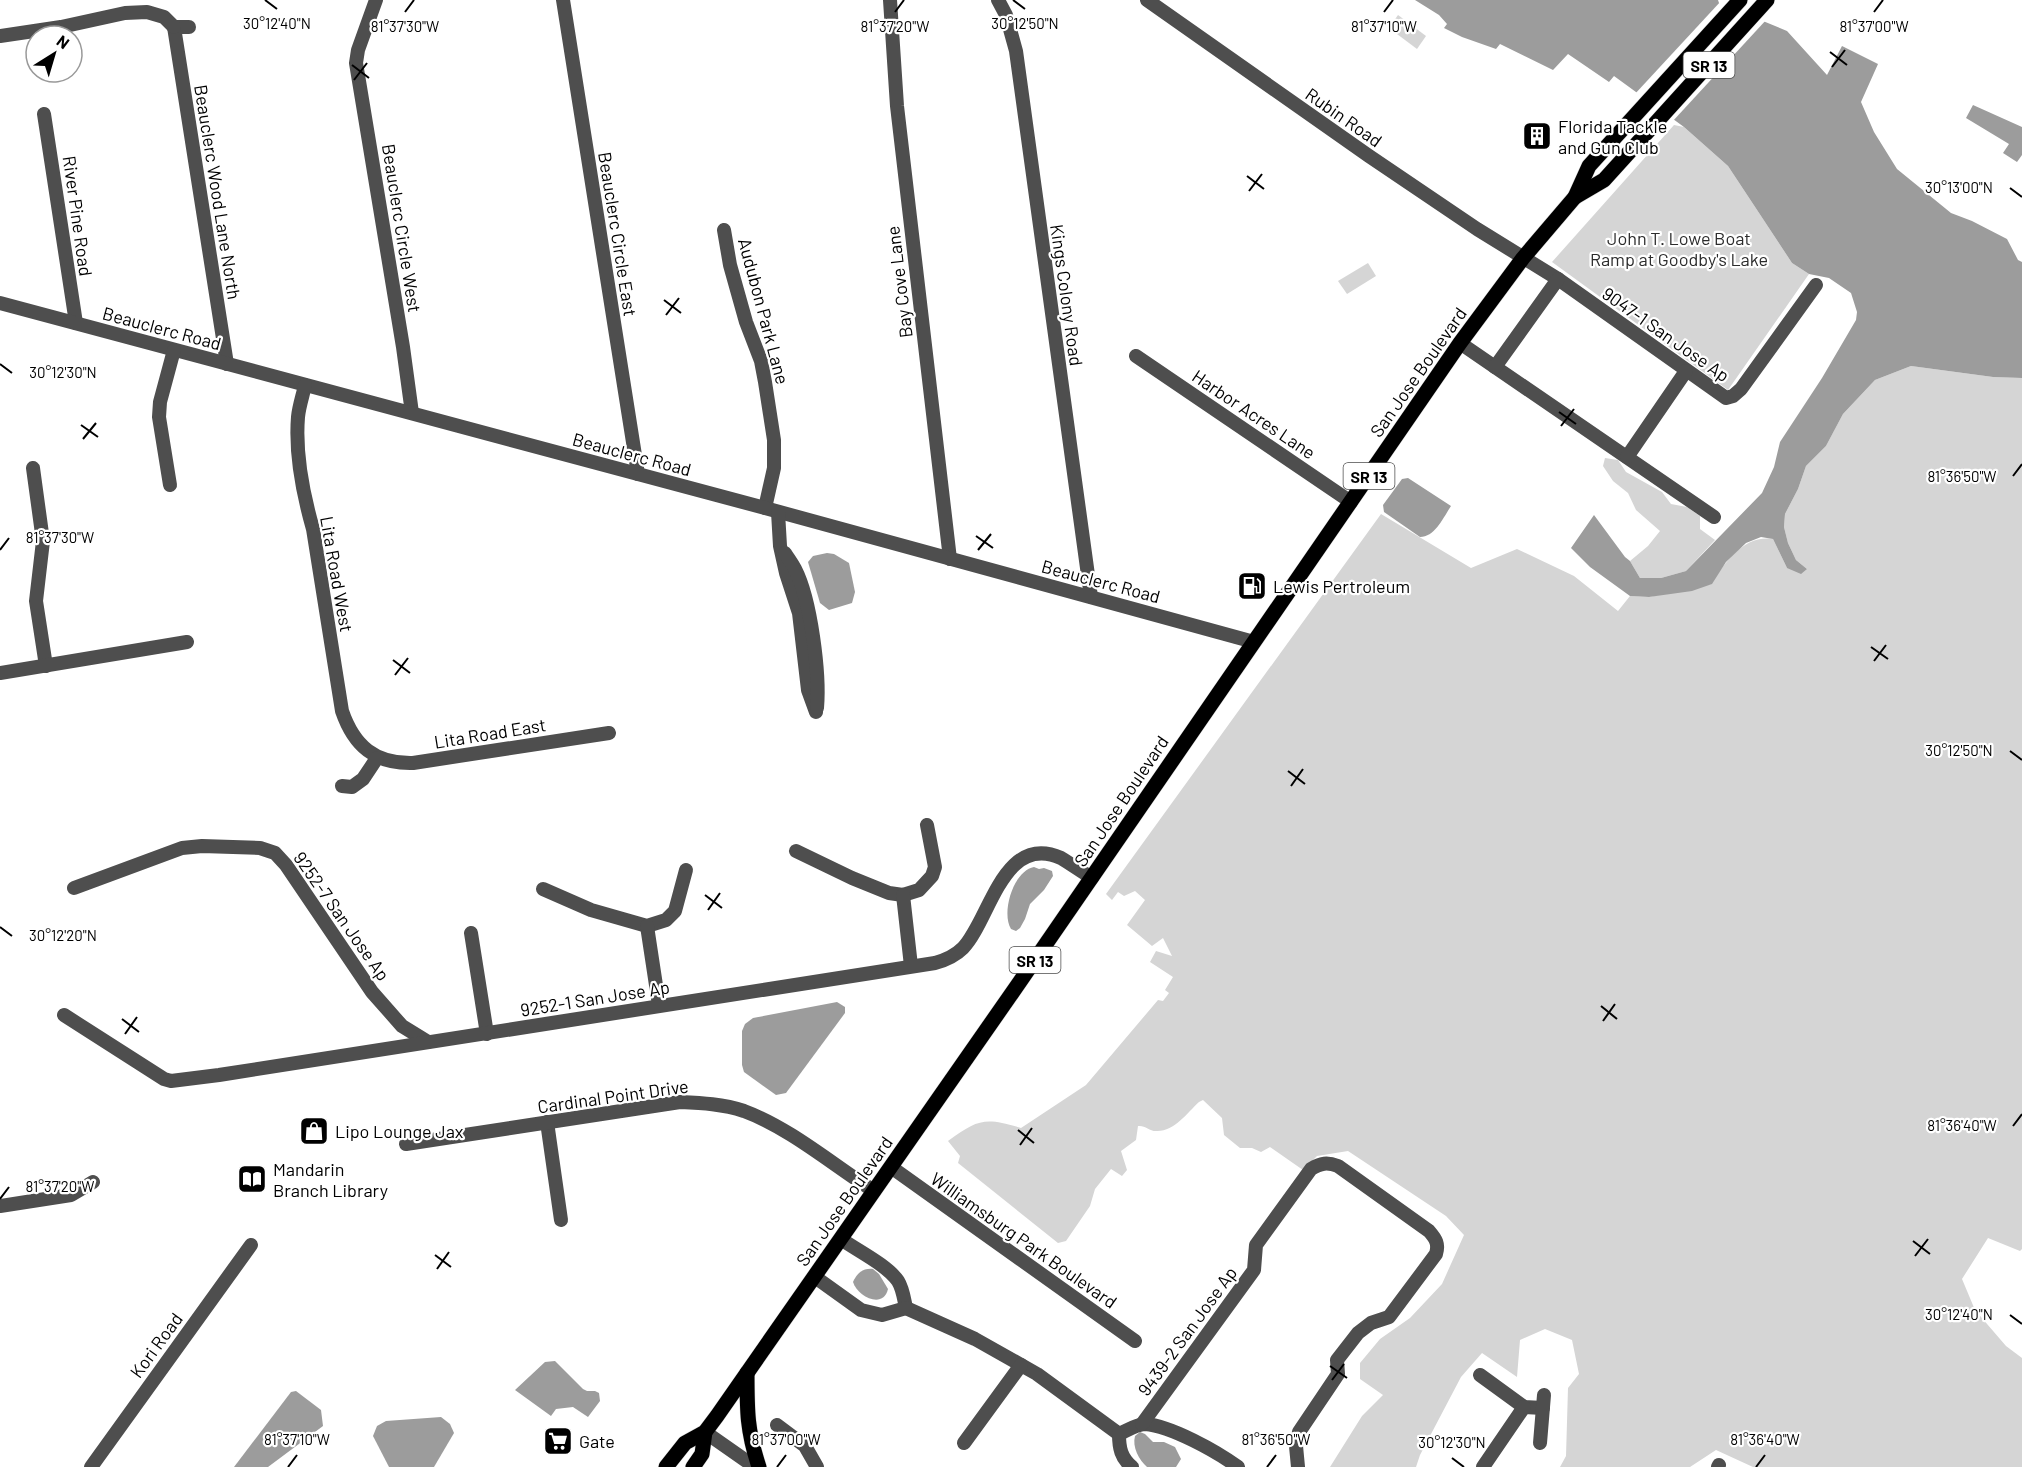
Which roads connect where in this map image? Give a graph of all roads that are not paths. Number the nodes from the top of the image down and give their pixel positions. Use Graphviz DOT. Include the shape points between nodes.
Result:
graph roads {
  1 [pos="376,0"];
  2 [pos="563,0"];
  3 [pos="890,0"];
  4 [pos="998,0"];
  5 [pos="1147,0"];
  6 [pos="1740,0"];
  7 [pos="1764,3"];
  8 [pos="174,27"];
  9 [pos="189,27"];
  10 [pos="0,36"];
  11 [pos="44,114"];
  12 [pos="1575,197"];
  13 [pos="724,230"];
  14 [pos="1523,258"];
  15 [pos="1558,279"];
  16 [pos="1816,285"];
  17 [pos="0,303"];
  18 [pos="76,323"];
  19 [pos="1460,343"];
  20 [pos="174,350"];
  21 [pos="1136,356"];
  22 [pos="226,364"];
  23 [pos="1495,367"];
  24 [pos="1686,371"];
  25 [pos="305,385"];
  26 [pos="412,413"];
  27 [pos="1627,457"];
  28 [pos="33,468"];
  29 [pos="638,474"];
  30 [pos="170,485"];
  31 [pos="1351,502"];
  32 [pos="771,510"];
  33 [pos="1714,516"];
  34 [pos="950,559"];
  35 [pos="1091,597"];
  36 [pos="806,633"];
  37 [pos="187,642"];
  38 [pos="1254,642"];
  39 [pos="46,666"];
  40 [pos="0,673"];
  41 [pos="609,733"];
  42 [pos="377,758"];
  43 [pos="342,786"];
  44 [pos="927,825"];
  45 [pos="796,850"];
  46 [pos="686,870"];
  47 [pos="1092,878"];
  48 [pos="74,888"];
  49 [pos="543,890"];
  50 [pos="903,895"];
  51 [pos="647,926"];
  52 [pos="471,933"];
  53 [pos="911,966"];
  54 [pos="659,1005"];
  55 [pos="64,1015"];
  56 [pos="487,1034"];
  57 [pos="428,1042"];
  58 [pos="547,1122"];
  59 [pos="406,1144"];
  60 [pos="891,1167"];
  61 [pos="93,1182"];
  62 [pos="874,1191"];
  63 [pos="0,1206"];
  64 [pos="561,1220"];
  65 [pos="841,1239"];
  66 [pos="251,1245"];
  67 [pos="815,1277"];
  68 [pos="906,1308"];
  69 [pos="1135,1341"];
  70 [pos="1021,1365"];
  71 [pos="747,1373"];
  72 [pos="1480,1375"];
  73 [pos="1524,1407"];
  74 [pos="1142,1424"];
  75 [pos="777,1425"];
  76 [pos="705,1432"];
  77 [pos="1119,1434"];
  78 [pos="964,1443"];
  79 [pos="1540,1443"];
  80 [pos="91,1467"];
  81 [pos="666,1467"];
  82 [pos="693,1467"];
  83 [pos="757,1467"];
  84 [pos="817,1467"];
  85 [pos="1132,1467"];
  86 [pos="1238,1467"];
  87 [pos="1298,1467"];
  88 [pos="1483,1467"];
  1 -- 26 [label="street, Beauclerc Circle West" via="356,63"];
  2 -- 29 [label="street, Beauclerc Circle East"];
  3 -- 34 [label="street, Bay Cove Lane" via="897,106"];
  4 -- 35 [label="street, Kings Colony Road" via="1016,51"];
  5 -- 14 [label="street, Rubin Road" via="1369,156"];
  6 -- 12 [label="main road, San Jose Boulevard / SR 13" via="1589,166"];
  7 -- 12 [label="main road, San Jose Boulevard / SR 13" via="1604,180"];
  8 -- 9 [label="street"];
  8 -- 10 [label="street" via="164,17 147,12 125,13"];
  8 -- 22 [label="street, Beauclerc Wood Lane North"];
  11 -- 18 [label="street, River Pine Road"];
  12 -- 14 [label="main road, San Jose Boulevard / SR 13"];
  13 -- 32 [label="street, Audubon Park Lane" via="730,265 765,382 774,440"];
  14 -- 15 [label="street, 9047-1 San Jose Ap"];
  14 -- 19 [label="main road, San Jose Boulevard / SR 13"];
  15 -- 23 [label="street"];
  15 -- 24 [label="street, 9047-1 San Jose Ap"];
  16 -- 24 [label="street, 9047-1 San Jose Ap" via="1733,396 1726,398"];
  17 -- 18 [label="street, Beauclerc Road"];
  18 -- 20 [label="street, Beauclerc Road"];
  19 -- 23 [label="street"];
  19 -- 31 [label="main road, San Jose Boulevard / SR 13"];
  20 -- 22 [label="street, Beauclerc Road"];
  20 -- 30 [label="street" via="159,410"];
  21 -- 31 [label="street, Harbor Acres Lane"];
  22 -- 25 [label="street, Beauclerc Road"];
  23 -- 27 [label="street"];
  24 -- 27 [label="street"];
  25 -- 26 [label="street, Beauclerc Road"];
  25 -- 42 [label="street, Lita Road West" via="298,414 299,457 342,711 353,736"];
  26 -- 29 [label="street, Beauclerc Road"];
  27 -- 33 [label="street"];
  28 -- 39 [label="street" via="43,541 36,601"];
  29 -- 32 [label="street, Beauclerc Road"];
  31 -- 38 [label="main road, San Jose Boulevard / SR 13"];
  32 -- 34 [label="street, Beauclerc Road"];
  32 -- 36 [label="street, Audubon Park Lane"];
  34 -- 35 [label="street, Beauclerc Road"];
  35 -- 38 [label="street, Beauclerc Road"];
  37 -- 39 [label="street"];
  38 -- 47 [label="main road, San Jose Boulevard / SR 13"];
  39 -- 40 [label="street"];
  41 -- 42 [label="street, Lita Road East" via="412,763"];
  42 -- 43 [label="street" via="363,779 352,787"];
  44 -- 50 [label="street" via="935,867 932,876 919,890"];
  45 -- 50 [label="street" via="852,878"];
  46 -- 51 [label="street" via="675,911 666,920"];
  47 -- 53 [label="street, 9252-1 San Jose Ap" via="1061,858 1026,857 1003,878 965,946 948,959"];
  47 -- 60 [label="main road, San Jose Boulevard / SR 13"];
  48 -- 57 [label="street, 9252-7 San Jose Ap" via="182,848 265,849 286,865 372,992 402,1026"];
  49 -- 51 [label="street" via="591,910"];
  50 -- 53 [label="street"];
  51 -- 54 [label="street"];
  52 -- 56 [label="street"];
  53 -- 54 [label="street, 9252-1 San Jose Ap"];
  54 -- 56 [label="street, 9252-1 San Jose Ap"];
  55 -- 57 [label="street, 9252-1 San Jose Ap" via="171,1082"];
  56 -- 57 [label="street, 9252-1 San Jose Ap"];
  58 -- 59 [label="street, Cardinal Point Drive"];
  58 -- 62 [label="street, Cardinal Point Drive" via="680,1102 720,1105 764,1120"];
  58 -- 64 [label="street"];
  60 -- 62 [label="main road, San Jose Boulevard / SR 13"];
  60 -- 69 [label="street, Williamsburg Park Boulevard"];
  61 -- 63 [label="street" via="71,1195"];
  62 -- 65 [label="main road, San Jose Boulevard / SR 13"];
  65 -- 67 [label="main road, San Jose Boulevard / SR 13"];
  65 -- 68 [label="street" via="898,1281"];
  66 -- 80 [label="street, Kori Road"];
  67 -- 68 [label="street" via="872,1314"];
  67 -- 71 [label="main road, San Jose Boulevard / SR 13"];
  68 -- 70 [label="street" via="956,1329"];
  70 -- 77 [label="street"];
  70 -- 78 [label="street"];
  71 -- 76 [label="main road, San Jose Boulevard / SR 13"];
  71 -- 83 [label="main road" via="747,1419"];
  72 -- 73 [label="street"];
  73 -- 79 [label="street" via="1544,1402"];
  73 -- 88 [label="street"];
  74 -- 77 [label="street"];
  74 -- 86 [label="street" via="1164,1428"];
  74 -- 87 [label="street, 9439-2 San Jose Ap" via="1254,1270 1256,1245 1311,1169 1329,1163 1429,1231 1438,1245 1436,1254 1389,1317 1358,1333 1337,1360 1338,1374 1299,1432"];
  75 -- 84 [label="street" via="805,1446"];
  76 -- 81 [label="main road, San Jose Boulevard / SR 13" via="684,1443"];
  76 -- 82 [label="main road, San Jose Boulevard / SR 13" via="702,1454"];
  76 -- 83 [label="street"];
  77 -- 85 [label="street" via="1119,1448"];
}
